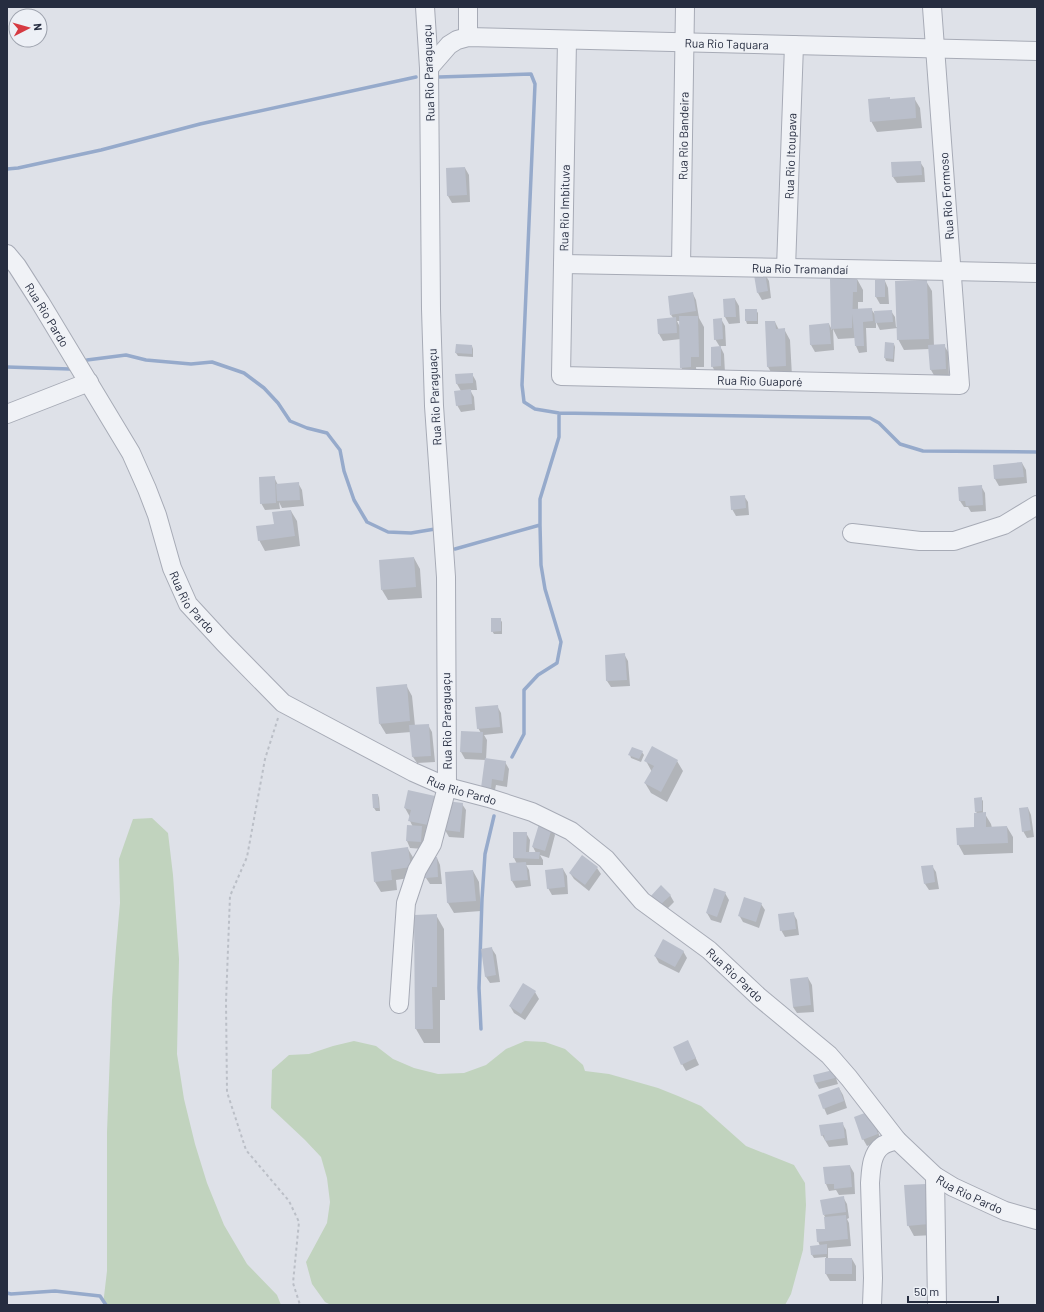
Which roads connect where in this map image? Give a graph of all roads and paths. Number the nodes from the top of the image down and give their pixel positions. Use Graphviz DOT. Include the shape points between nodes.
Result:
graph roads {
  1 [pos="425,7"];
  2 [pos="468,7"];
  3 [pos="684,7"];
  4 [pos="932,7"];
  5 [pos="468,38"];
  6 [pos="567,40"];
  7 [pos="684,42"];
  8 [pos="794,45"];
  9 [pos="935,48"];
  10 [pos="1037,50"];
  11 [pos="429,68"];
  12 [pos="7,254"];
  13 [pos="563,264"];
  14 [pos="681,266"];
  15 [pos="786,268"];
  16 [pos="951,271"];
  17 [pos="1037,273"];
  18 [pos="561,376"];
  19 [pos="89,382"];
  20 [pos="960,385"];
  21 [pos="7,414"];
  22 [pos="1037,505"];
  23 [pos="852,533"];
  24 [pos="283,703"];
  25 [pos="447,787"];
  26 [pos="399,1004"];
  27 [pos="897,1140"];
  28 [pos="935,1176"];
  29 [pos="1037,1220"];
  30 [pos="300,1305"];
  31 [pos="872,1305"];
  32 [pos="937,1305"];
  1 -- 11 [label="street, Rua Rio Paraguaçu"];
  2 -- 5 [label="street"];
  3 -- 7 [label="street, Rua Rio Bandeira"];
  4 -- 9 [label="street, Rua Rio Formoso"];
  5 -- 6 [label="street, Rua Rio Taquara"];
  5 -- 11 [label="street, Rua Rio Taquara" via="449,45"];
  6 -- 7 [label="street, Rua Rio Taquara"];
  6 -- 13 [label="street, Rua Rio Imbituva"];
  7 -- 8 [label="street, Rua Rio Taquara"];
  7 -- 14 [label="street, Rua Rio Bandeira"];
  8 -- 9 [label="street, Rua Rio Taquara"];
  8 -- 15 [label="street, Rua Rio Itoupava"];
  9 -- 10 [label="street, Rua Rio Taquara"];
  9 -- 16 [label="street, Rua Rio Formoso"];
  11 -- 25 [label="street, Rua Rio Paraguaçu" via="430,309 446,577"];
  12 -- 19 [label="street, Rua Rio Pardo"];
  13 -- 14 [label="street, Rua Rio Tramandaí"];
  13 -- 18 [label="street, Rua Rio Imbituva"];
  14 -- 15 [label="street, Rua Rio Tramandaí"];
  15 -- 16 [label="street, Rua Rio Tramandaí"];
  16 -- 17 [label="street, Rua Rio Tramandaí"];
  16 -- 20 [label="street, Rua Rio Formoso"];
  18 -- 20 [label="street, Rua Rio Guaporé"];
  19 -- 21 [label="street"];
  19 -- 24 [label="street, Rua Rio Pardo" via="131,453 157,515 172,568 188,604"];
  22 -- 23 [label="street" via="1004,525 954,541 920,541"];
  24 -- 25 [label="street, Rua Rio Pardo" via="413,772"];
  24 -- 30 [label="path" via="265,759 247,857 230,896 226,1002 227,1092 246,1150 289,1201 299,1222 293,1283"];
  25 -- 26 [label="street, Rua Rio Paraguaçu" via="432,844 417,870 406,903"];
  25 -- 27 [label="street, Rua Rio Pardo" via="532,812 571,831 606,859 642,902 709,950 759,997 829,1055"];
  27 -- 28 [label="street, Rua Rio Pardo"];
  27 -- 31 [label="street" via="881,1147 874,1156 871,1169"];
  28 -- 29 [label="street, Rua Rio Pardo" via="1005,1211"];
  28 -- 32 [label="street"];
}
